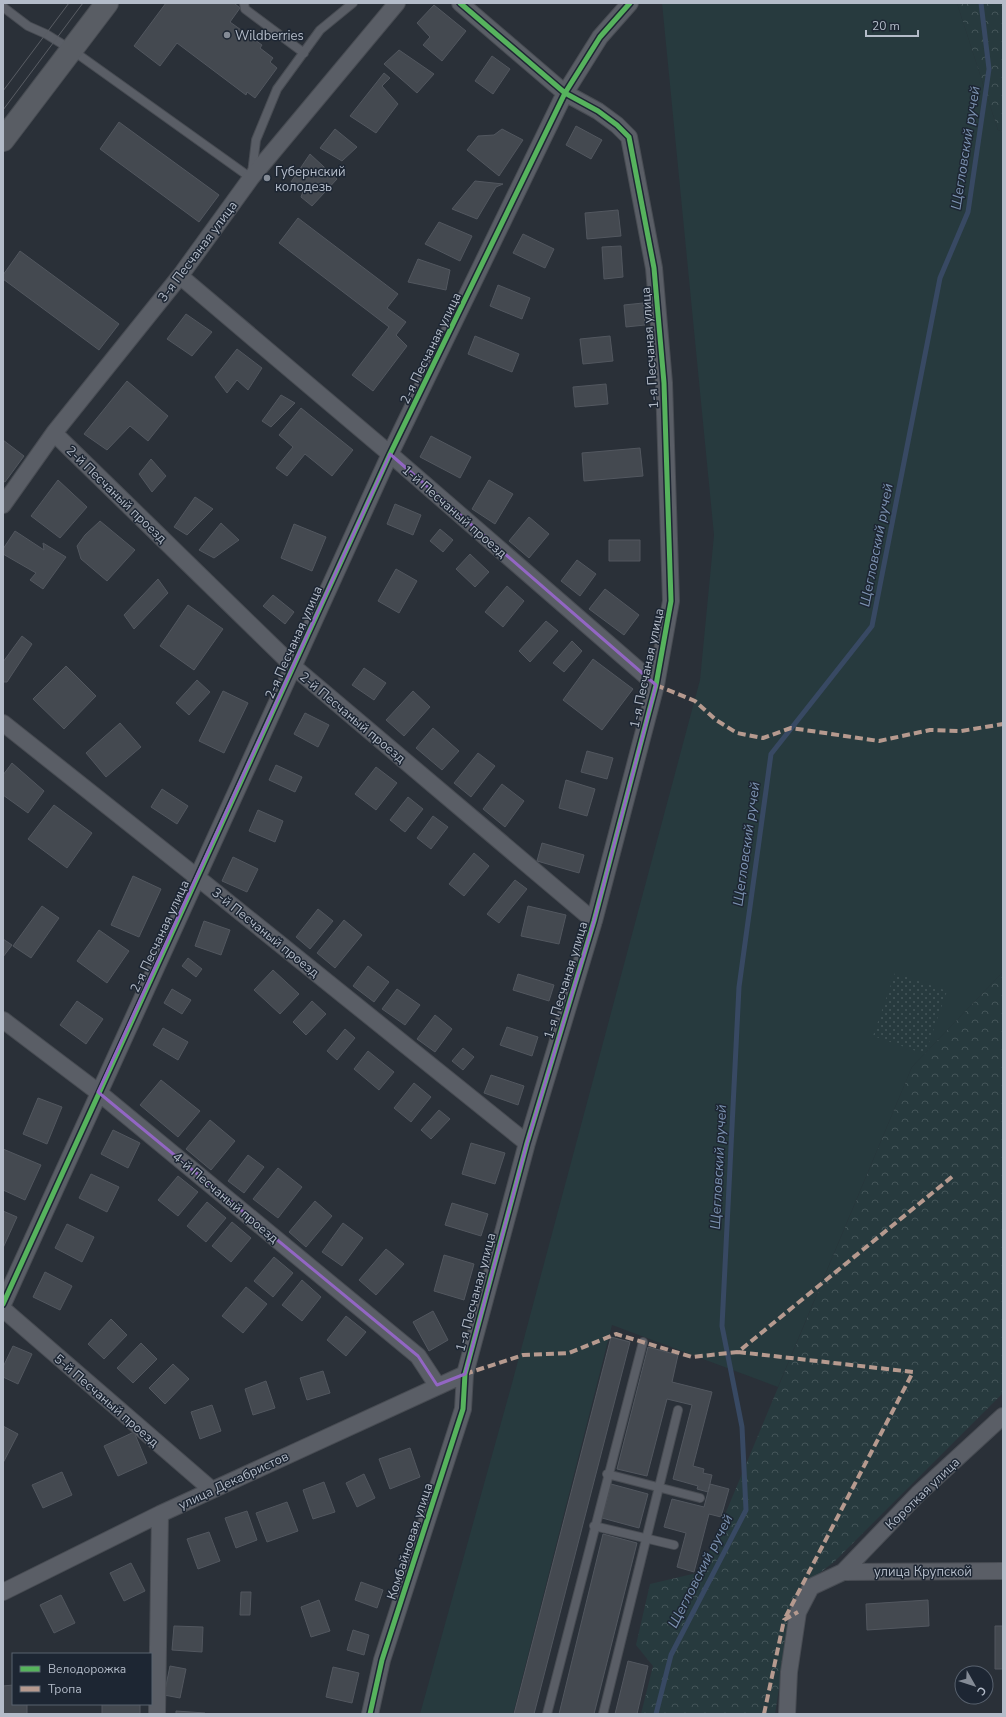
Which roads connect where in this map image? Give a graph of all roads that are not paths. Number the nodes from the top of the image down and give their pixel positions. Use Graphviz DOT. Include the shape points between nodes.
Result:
graph roads {
  1 [pos="112,3"];
  2 [pos="244,3"];
  3 [pos="353,3"];
  4 [pos="398,3"];
  5 [pos="460,3"];
  6 [pos="630,3"];
  7 [pos="3,7"];
  8 [pos="101,12"];
  9 [pos="72,50"];
  10 [pos="304,53"];
  11 [pos="565,92"];
  12 [pos="3,140"];
  13 [pos="251,178"];
  14 [pos="180,276"];
  15 [pos="54,433"];
  16 [pos="390,454"];
  17 [pos="3,505"];
  18 [pos="294,667"];
  19 [pos="656,685"];
  20 [pos="3,723"];
  21 [pos="198,878"];
  22 [pos="594,921"];
  23 [pos="3,1020"];
  24 [pos="98,1092"];
  25 [pos="527,1143"];
  26 [pos="3,1304"];
  27 [pos="3,1309"];
  28 [pos="643,1342"];
  29 [pos="465,1374"];
  30 [pos="437,1385"];
  31 [pos="678,1410"];
  32 [pos="1003,1416"];
  33 [pos="607,1474"];
  34 [pos="659,1487"];
  35 [pos="212,1490"];
  36 [pos="700,1498"];
  37 [pos="160,1514"];
  38 [pos="594,1526"];
  39 [pos="646,1538"];
  40 [pos="674,1545"];
  41 [pos="1003,1570"];
  42 [pos="842,1572"];
  43 [pos="3,1592"];
  44 [pos="157,1714"];
  45 [pos="370,1714"];
  46 [pos="547,1714"];
  47 [pos="603,1714"];
  48 [pos="787,1714"];
  1 -- 8 [label="main road"];
  2 -- 10 [label="lane" via="245,9"];
  3 -- 10 [label="lane" via="320,30"];
  4 -- 13 [label="street, 3-я Песчаная улица"];
  5 -- 11 [label="street, 1-я Песчаная улица"];
  6 -- 11 [label="street, 2-я Песчаная улица" via="600,38"];
  7 -- 9 [label="lane" via="28,26"];
  8 -- 9 [label="main road"];
  9 -- 12 [label="main road"];
  9 -- 13 [label="lane"];
  10 -- 13 [label="lane" via="278,89 256,140"];
  11 -- 16 [label="street, 2-я Песчаная улица"];
  11 -- 19 [label="street, 1-я Песчаная улица" via="617,124 629,137 654,268 664,383 671,601"];
  13 -- 14 [label="street, 3-я Песчаная улица"];
  14 -- 15 [label="street, 3-я Песчаная улица"];
  14 -- 16 [label="street, 1-й Песчаный проезд"];
  15 -- 17 [label="street, 3-я Песчаная улица"];
  15 -- 18 [label="street, 2-й Песчаный проезд"];
  16 -- 18 [label="street, 2-я Песчаная улица"];
  16 -- 19 [label="street, 1-й Песчаный проезд"];
  18 -- 21 [label="street, 2-я Песчаная улица"];
  18 -- 22 [label="street, 2-й Песчаный проезд"];
  19 -- 22 [label="street, 1-я Песчаная улица"];
  20 -- 21 [label="street, 3-й Песчаный проезд"];
  21 -- 24 [label="street, 2-я Песчаная улица"];
  21 -- 25 [label="street, 3-й Песчаный проезд"];
  22 -- 25 [label="street, 1-я Песчаная улица"];
  23 -- 24 [label="street, 4-й Песчаный проезд"];
  24 -- 26 [label="street, 2-я Песчаная улица"];
  24 -- 30 [label="street, 4-й Песчаный проезд" via="418,1356"];
  25 -- 29 [label="street, 1-я Песчаная улица"];
  27 -- 35 [label="street, 5-й Песчаный проезд"];
  28 -- 33 [label="lane"];
  29 -- 30 [label="street, улица Декабристов"];
  29 -- 45 [label="street, Комбайновая улица" via="463,1409 382,1660"];
  30 -- 35 [label="street, улица Декабристов"];
  31 -- 34 [label="lane"];
  32 -- 42 [label="street, Короткая улица" via="918,1494"];
  33 -- 34 [label="lane"];
  33 -- 38 [label="lane"];
  34 -- 36 [label="lane"];
  34 -- 39 [label="lane"];
  35 -- 37 [label="street, улица Декабристов"];
  37 -- 43 [label="street, улица Декабристов"];
  37 -- 44 [label="street"];
  38 -- 39 [label="lane"];
  38 -- 46 [label="lane"];
  39 -- 40 [label="lane"];
  39 -- 47 [label="lane"];
  41 -- 42 [label="street, улица Крупской"];
  42 -- 48 [label="street" via="811,1587 798,1612 789,1672"];
}
